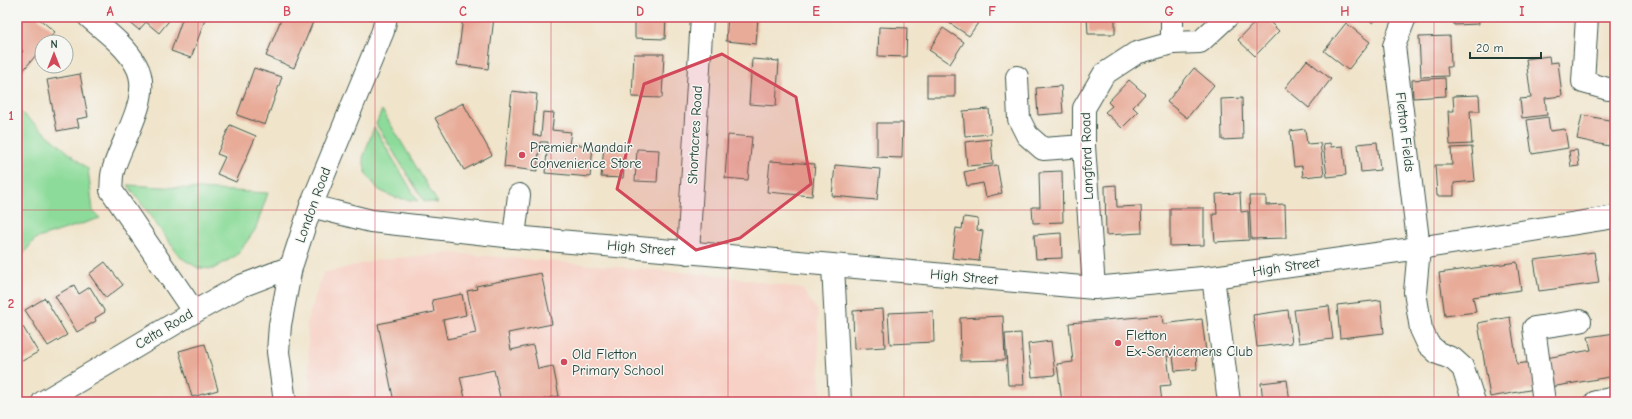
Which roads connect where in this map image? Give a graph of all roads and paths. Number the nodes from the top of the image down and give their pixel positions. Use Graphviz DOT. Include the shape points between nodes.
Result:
graph roads {
  1 [pos="89,17"];
  2 [pos="386,17"];
  3 [pos="702,17"];
  4 [pos="1172,17"];
  5 [pos="1227,17"];
  6 [pos="1405,17"];
  7 [pos="1587,17"];
  8 [pos="1172,43"];
  9 [pos="1017,77"];
  10 [pos="1608,89"];
  11 [pos="1084,146"];
  12 [pos="519,195"];
  13 [pos="311,206"];
  14 [pos="1615,217"];
  15 [pos="514,236"];
  16 [pos="1419,248"];
  17 [pos="688,253"];
  18 [pos="833,266"];
  19 [pos="291,267"];
  20 [pos="1213,277"];
  21 [pos="1094,288"];
  22 [pos="194,312"];
  23 [pos="1580,321"];
  24 [pos="1615,398"];
  25 [pos="43,402"];
  26 [pos="285,402"];
  27 [pos="840,402"];
  28 [pos="1229,402"];
  29 [pos="1474,402"];
  30 [pos="1544,402"];
  31 [pos="1596,402"];
  1 -- 22 [label="street" via="127,53 136,65 142,81 138,106 113,172 111,190"];
  2 -- 13 [label="street, London Road" via="383,31"];
  3 -- 17 [label="street, Shortacres Road"];
  4 -- 8 [label="street"];
  5 -- 8 [label="street, Langford Road" via="1200,42"];
  6 -- 16 [label="street, Fletton Fields" via="1394,46"];
  7 -- 10 [label="street" via="1583,82"];
  8 -- 11 [label="street, Langford Road" via="1136,53 1104,74 1084,108"];
  9 -- 11 [label="street" via="1019,119 1027,134 1043,149"];
  11 -- 21 [label="street, Langford Road"];
  12 -- 15 [label="street"];
  13 -- 15 [label="street, High Street" via="371,221"];
  13 -- 19 [label="street, London Road"];
  14 -- 16 [label="street, High Street"];
  15 -- 17 [label="street, High Street"];
  16 -- 20 [label="street, High Street"];
  16 -- 29 [label="street, Fletton Fields" via="1415,292 1421,329 1428,344 1463,368"];
  17 -- 18 [label="street, High Street"];
  18 -- 21 [label="street, High Street"];
  18 -- 27 [label="street"];
  19 -- 22 [label="street, Celta Road" via="241,286"];
  19 -- 26 [label="street, London Road" via="280,325 278,352"];
  20 -- 21 [label="street, High Street"];
  20 -- 28 [label="street"];
  22 -- 25 [label="street, Celta Road"];
  23 -- 30 [label="street" via="1534,328"];
  24 -- 31 [label="street"];
}
